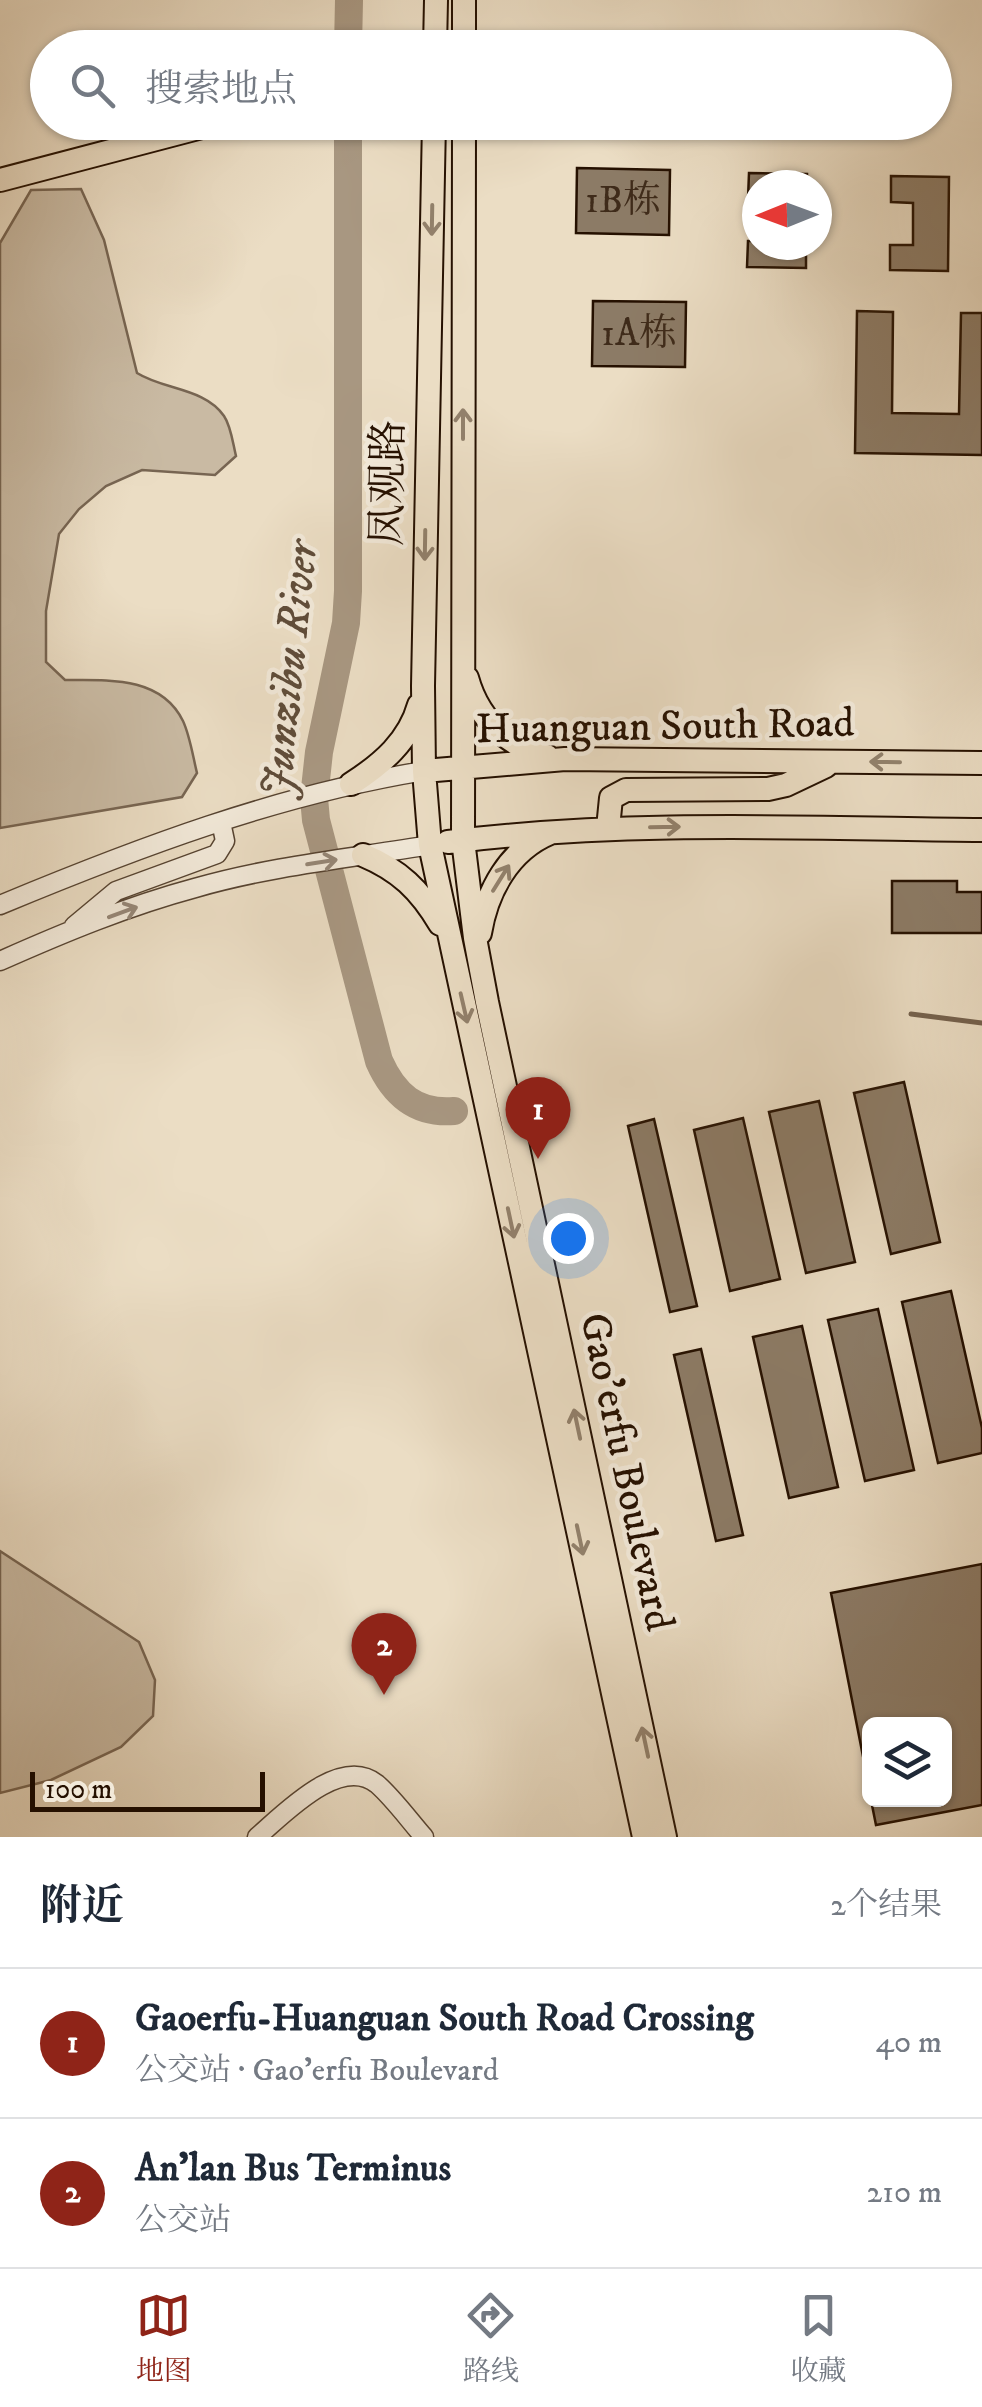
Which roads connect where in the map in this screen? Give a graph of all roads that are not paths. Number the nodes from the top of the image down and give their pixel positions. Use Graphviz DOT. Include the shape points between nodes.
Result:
graph roads {
  1 [pos="436,0"];
  2 [pos="464,0"];
  3 [pos="435,30"];
  4 [pos="464,30"];
  5 [pos="152,140"];
  6 [pos="434,140"];
  7 [pos="464,140"];
  8 [pos="0,180"];
  9 [pos="462,648"];
  10 [pos="423,686"];
  11 [pos="565,759"];
  12 [pos="834,762"];
  13 [pos="982,763"];
  14 [pos="461,766"];
  15 [pos="424,771"];
  16 [pos="351,784"];
  17 [pos="221,822"];
  18 [pos="608,828"];
  19 [pos="559,830"];
  20 [pos="982,830"];
  21 [pos="463,840"];
  22 [pos="430,844"];
  23 [pos="363,856"];
  24 [pos="0,904"];
  25 [pos="66,934"];
  26 [pos="477,951"];
  27 [pos="454,960"];
  28 [pos="0,961"];
  29 [pos="488,1062"];
  30 [pos="502,1125"];
  31 [pos="257,1837"];
  32 [pos="424,1837"];
  33 [pos="644,1837"];
  34 [pos="665,1837"];
  1 -- 3 [label="main road"];
  2 -- 4 [label="main road"];
  5 -- 8 [label="main road"];
  6 -- 10 [label="main road, 凤观路, one-way"];
  9 -- 7 [label="main road, 凤观路, one-way"];
  9 -- 11 [label="main road" via="469,686 486,720 516,744"];
  9 -- 14 [label="main road, 凤观路"];
  10 -- 15 [label="main road, 凤观路"];
  10 -- 16 [label="main road" via="398,746"];
  11 -- 12 [label="main road, Huanguan South Road"];
  11 -- 14 [label="main road, Huanguan South Road"];
  13 -- 12 [label="main road, Huanguan South Road, one-way"];
  12 -- 18 [label="main road" via="768,789 617,792 608,807"];
  14 -- 15 [label="main road, Huanguan South Road"];
  14 -- 21 [label="main road, 凤观路"];
  15 -- 16 [label="street, Huanguan South Road"];
  15 -- 22 [label="main road, 凤观路"];
  16 -- 17 [label="street, Huanguan South Road"];
  17 -- 24 [label="street"];
  17 -- 25 [label="street" via="225,841 216,854 116,891"];
  18 -- 19 [label="main road"];
  18 -- 20 [label="main road, one-way"];
  19 -- 21 [label="main road"];
  26 -- 19 [label="main road, one-way" via="484,912 501,876 526,846"];
  21 -- 22 [label="main road"];
  21 -- 26 [label="main road"];
  22 -- 23 [label="street"];
  22 -- 27 [label="main road"];
  25 -- 23 [label="street, one-way" via="195,888"];
  23 -- 27 [label="main road" via="416,888"];
  25 -- 28 [label="street"];
  26 -- 29 [label="main road"];
  27 -- 29 [label="main road, one-way"];
  29 -- 30 [label="main road"];
  30 -- 33 [label="main road, Gao'erfu Boulevard, one-way"];
  34 -- 30 [label="main road, Gao'erfu Boulevard, one-way"];
  31 -- 32 [label="street" via="317,1787 358,1776 374,1782"];
}
